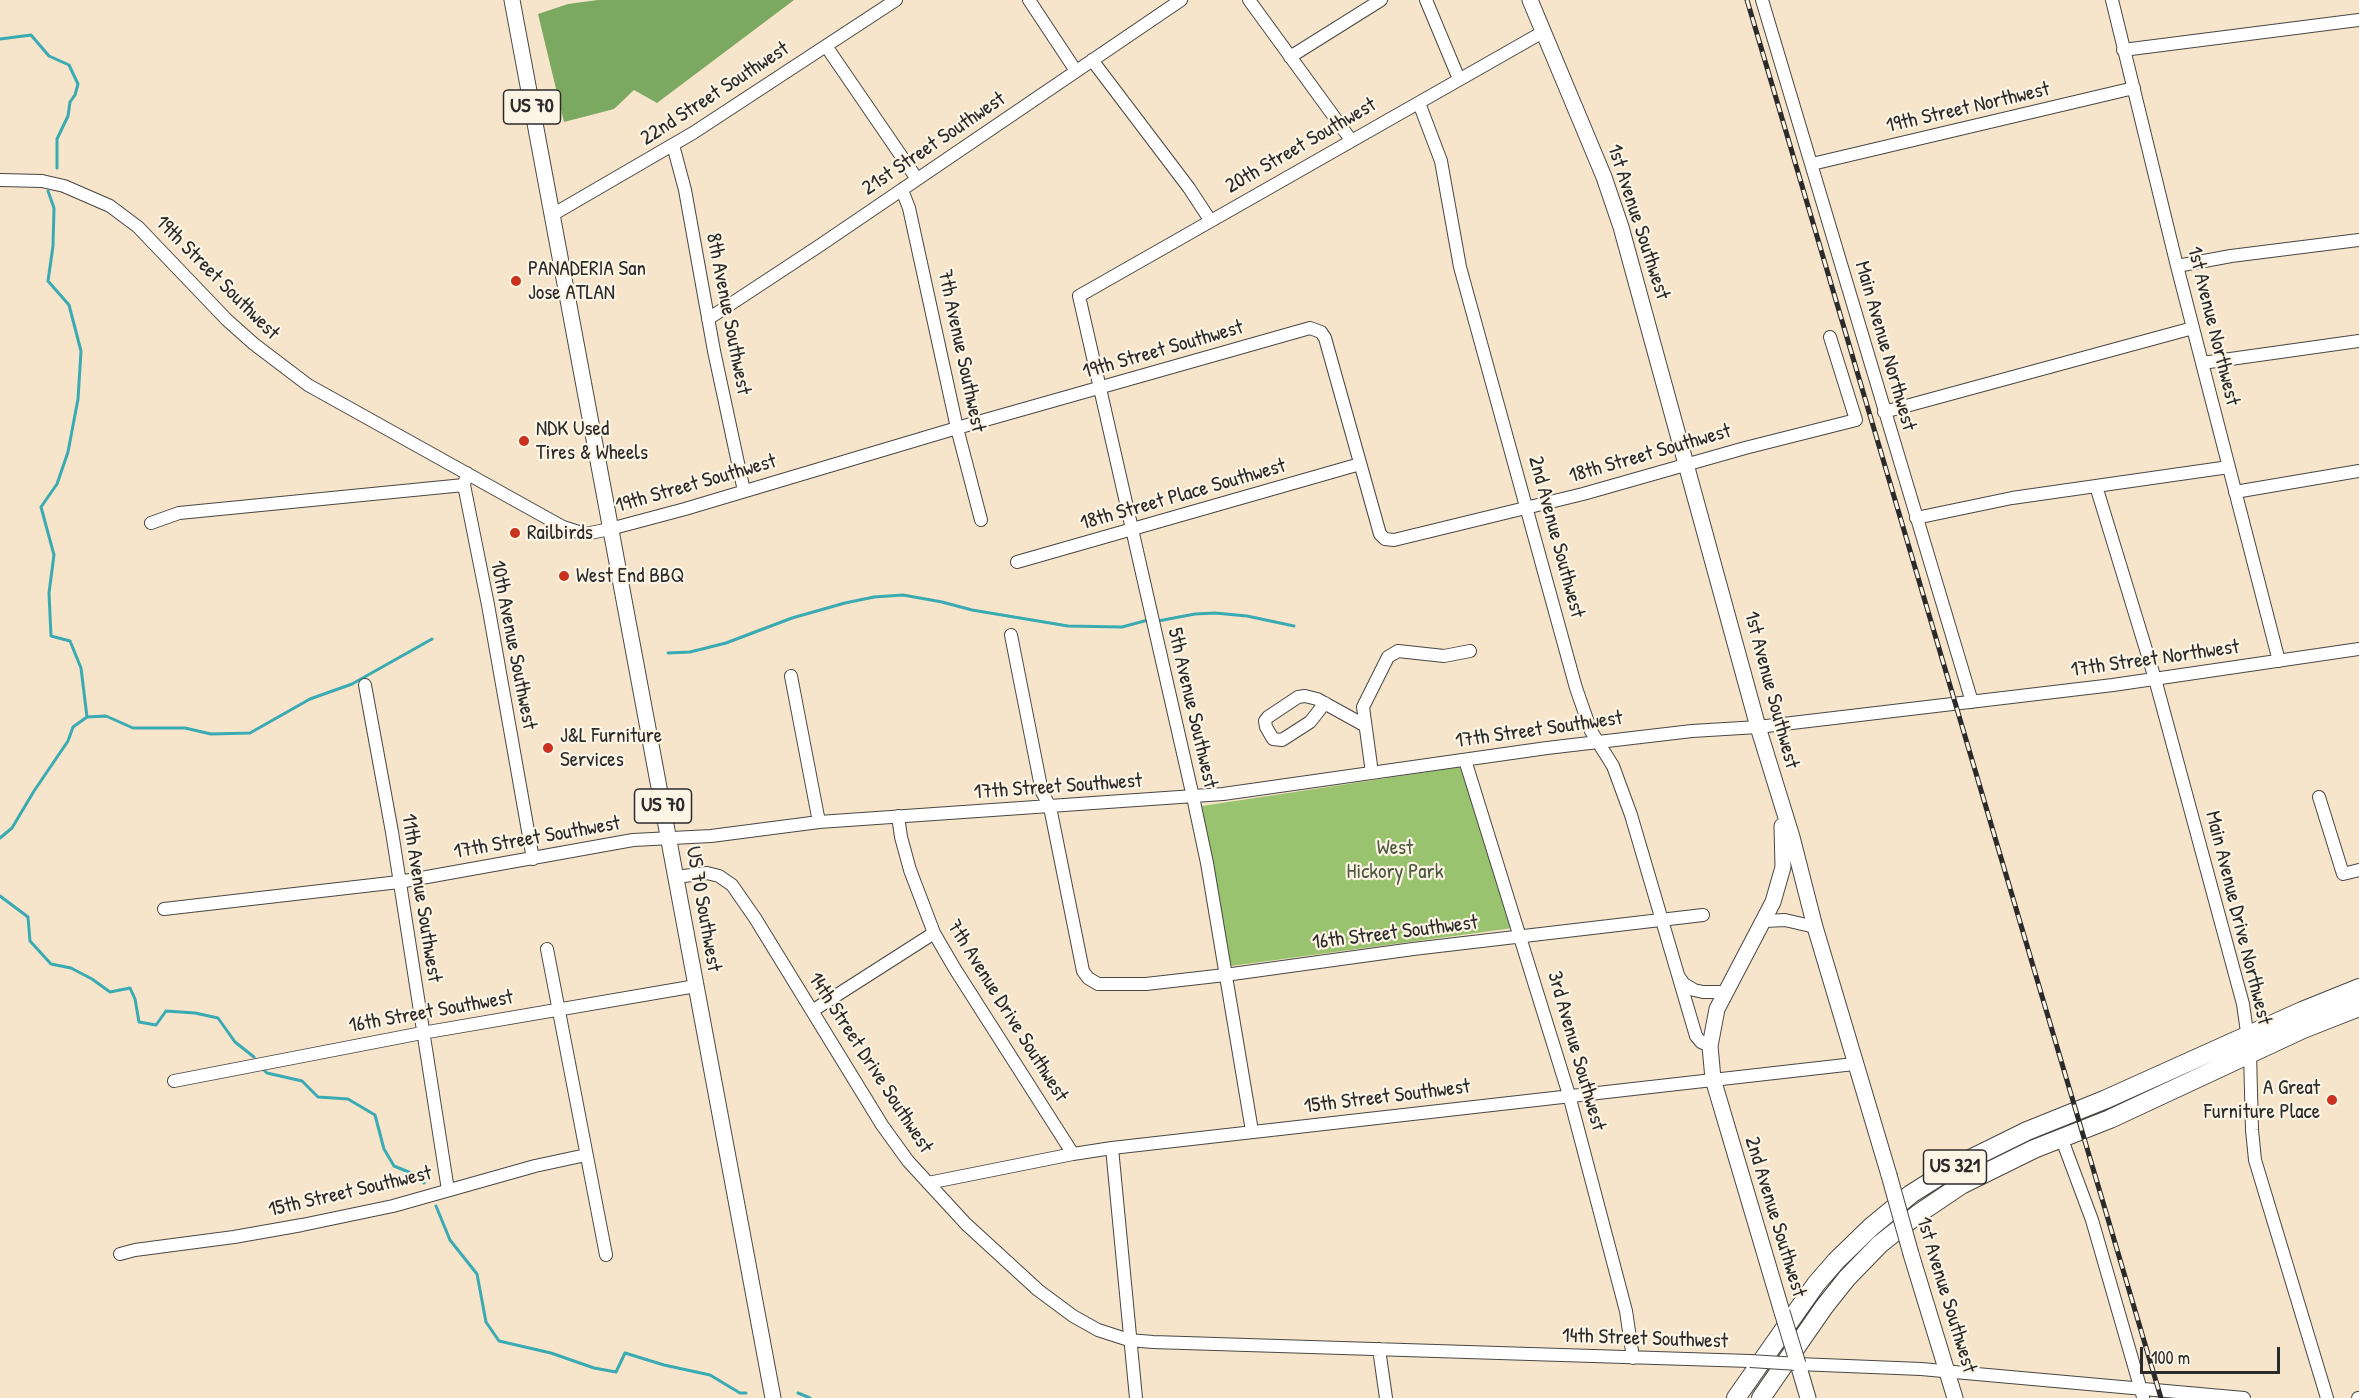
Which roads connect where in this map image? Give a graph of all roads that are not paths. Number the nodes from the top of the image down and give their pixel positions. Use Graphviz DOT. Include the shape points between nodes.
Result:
graph roads {
  1 [pos="512,0"];
  2 [pos="896,0"];
  3 [pos="1029,0"];
  4 [pos="1180,0"];
  5 [pos="1249,0"];
  6 [pos="1381,0"];
  7 [pos="1426,0"];
  8 [pos="1530,0"];
  9 [pos="1762,0"];
  10 [pos="2112,0"];
  11 [pos="2359,20"];
  12 [pos="1543,32"];
  13 [pos="826,46"];
  14 [pos="2123,50"];
  15 [pos="1290,57"];
  16 [pos="1092,60"];
  17 [pos="1076,71"];
  18 [pos="1459,79"];
  19 [pos="2134,88"];
  20 [pos="1419,103"];
  21 [pos="1352,140"];
  22 [pos="673,145"];
  23 [pos="1812,164"];
  24 [pos="917,179"];
  25 [pos="0,180"];
  26 [pos="902,190"];
  27 [pos="552,215"];
  28 [pos="1210,220"];
  29 [pos="2359,240"];
  30 [pos="2177,266"];
  31 [pos="1079,296"];
  32 [pos="708,319"];
  33 [pos="2193,328"];
  34 [pos="1830,337"];
  35 [pos="2359,340"];
  36 [pos="2202,363"];
  37 [pos="1099,388"];
  38 [pos="1884,412"];
  39 [pos="957,428"];
  40 [pos="1360,464"];
  41 [pos="1686,465"];
  42 [pos="2229,467"];
  43 [pos="2359,471"];
  44 [pos="465,479"];
  45 [pos="2096,486"];
  46 [pos="744,491"];
  47 [pos="2235,492"];
  48 [pos="1525,508"];
  49 [pos="1916,518"];
  50 [pos="981,520"];
  51 [pos="151,522"];
  52 [pos="610,530"];
  53 [pos="1131,530"];
  54 [pos="1017,562"];
  55 [pos="1011,635"];
  56 [pos="2359,649"];
  57 [pos="1470,651"];
  58 [pos="2278,661"];
  59 [pos="791,676"];
  60 [pos="2155,679"];
  61 [pos="365,685"];
  62 [pos="1972,702"];
  63 [pos="1955,703"];
  64 [pos="1325,704"];
  65 [pos="1364,725"];
  66 [pos="1758,727"];
  67 [pos="1596,742"];
  68 [pos="1465,760"];
  69 [pos="1372,773"];
  70 [pos="1776,787"];
  71 [pos="2319,796"];
  72 [pos="1193,797"];
  73 [pos="1050,807"];
  74 [pos="897,816"];
  75 [pos="819,822"];
  76 [pos="669,837"];
  77 [pos="533,859"];
  78 [pos="2359,870"];
  79 [pos="676,877"];
  80 [pos="399,882"];
  81 [pos="164,909"];
  82 [pos="1703,915"];
  83 [pos="1662,920"];
  84 [pos="1764,921"];
  85 [pos="1815,927"];
  86 [pos="934,933"];
  87 [pos="1521,937"];
  88 [pos="547,949"];
  89 [pos="1677,973"];
  90 [pos="1225,975"];
  91 [pos="696,986"];
  92 [pos="2359,988"];
  93 [pos="1726,992"];
  94 [pos="2359,1007"];
  95 [pos="558,1010"];
  96 [pos="813,1011"];
  97 [pos="422,1033"];
  98 [pos="2249,1044"];
  99 [pos="1710,1046"];
  100 [pos="1854,1064"];
  101 [pos="1713,1079"];
  102 [pos="174,1081"];
  103 [pos="1569,1095"];
  104 [pos="1252,1131"];
  105 [pos="2061,1137"];
  106 [pos="1112,1148"];
  107 [pos="1073,1154"];
  108 [pos="586,1155"];
  109 [pos="928,1183"];
  110 [pos="448,1190"];
  111 [pos="120,1254"];
  112 [pos="606,1255"];
  113 [pos="1129,1340"];
  114 [pos="1379,1349"];
  115 [pos="1633,1358"];
  116 [pos="1798,1364"];
  117 [pos="1947,1373"];
  118 [pos="2142,1394"];
  119 [pos="773,1398"];
  120 [pos="1136,1398"];
  121 [pos="1386,1398"];
  122 [pos="1736,1398"];
  123 [pos="1761,1398"];
  124 [pos="1808,1398"];
  125 [pos="1955,1398"];
  126 [pos="2244,1398"];
  127 [pos="2327,1398"];
  1 -- 27 [label="main road, US 70"];
  2 -- 13 [label="street, 22nd Street Southwest"];
  3 -- 17 [label="street"];
  4 -- 16 [label="street, 21st Street Southwest"];
  5 -- 15 [label="street"];
  6 -- 15 [label="street"];
  7 -- 18 [label="street"];
  8 -- 12 [label="main road, 1st Avenue Southwest"];
  9 -- 23 [label="street, Main Avenue Northwest"];
  10 -- 14 [label="street, 1st Avenue Northwest"];
  11 -- 14 [label="street"];
  12 -- 18 [label="street, 20th Street Southwest"];
  12 -- 41 [label="main road, 1st Avenue Southwest" via="1614,205"];
  13 -- 22 [label="street, 22nd Street Southwest"];
  13 -- 24 [label="street"];
  14 -- 19 [label="street, 1st Avenue Northwest"];
  15 -- 21 [label="street"];
  16 -- 17 [label="street, 21st Street Southwest"];
  16 -- 28 [label="street"];
  17 -- 24 [label="street, 21st Street Southwest"];
  18 -- 20 [label="street, 20th Street Southwest"];
  19 -- 23 [label="street, 19th Street Northwest"];
  19 -- 30 [label="street, 1st Avenue Northwest"];
  20 -- 21 [label="street, 20th Street Southwest"];
  20 -- 48 [label="street, 2nd Avenue Southwest" via="1441,161 1460,267"];
  21 -- 28 [label="street, 20th Street Southwest"];
  22 -- 27 [label="street, 22nd Street Southwest"];
  22 -- 32 [label="street, 8th Avenue Southwest"];
  23 -- 38 [label="street, Main Avenue Northwest"];
  24 -- 26 [label="street, 21st Street Southwest"];
  25 -- 44 [label="street, 19th Street Southwest" via="64,186 110,206 138,227 227,320 282,367"];
  26 -- 32 [label="street, 21st Street Southwest"];
  26 -- 39 [label="street, 7th Avenue Southwest"];
  27 -- 52 [label="main road, US 70 Southwest / US 70"];
  28 -- 31 [label="street, 20th Street Southwest"];
  29 -- 30 [label="street"];
  30 -- 33 [label="street, 1st Avenue Northwest"];
  31 -- 37 [label="street, 5th Avenue Southwest"];
  32 -- 46 [label="street, 8th Avenue Southwest"];
  33 -- 36 [label="street, 1st Avenue Northwest"];
  33 -- 38 [label="street"];
  34 -- 41 [label="street, 18th Street Southwest" via="1856,420"];
  35 -- 36 [label="street"];
  36 -- 42 [label="street, 1st Avenue Northwest"];
  37 -- 39 [label="street, 19th Street Southwest"];
  37 -- 40 [label="street, 19th Street Southwest" via="1315,328 1325,338"];
  37 -- 53 [label="street, 5th Avenue Southwest"];
  38 -- 49 [label="street, Main Avenue Northwest"];
  39 -- 46 [label="street, 19th Street Southwest"];
  39 -- 50 [label="street, 7th Avenue Southwest"];
  40 -- 48 [label="street, 18th Street Southwest" via="1380,534 1385,538 1394,540"];
  40 -- 53 [label="street, 18th Street Place Southwest"];
  41 -- 48 [label="street, 18th Street Southwest"];
  41 -- 66 [label="main road, 1st Avenue Southwest"];
  42 -- 45 [label="street"];
  42 -- 47 [label="street, 1st Avenue Northwest"];
  43 -- 47 [label="street"];
  44 -- 51 [label="street" via="178,513"];
  44 -- 52 [label="street, 19th Street Southwest" via="563,527 585,534"];
  44 -- 77 [label="street, 10th Avenue Southwest"];
  45 -- 49 [label="street"];
  45 -- 60 [label="street, Main Avenue Drive Northwest"];
  46 -- 52 [label="street, 19th Street Southwest"];
  47 -- 58 [label="street, 1st Avenue Northwest"];
  48 -- 67 [label="street, 2nd Avenue Southwest" via="1573,677"];
  49 -- 62 [label="street, Main Avenue Northwest"];
  52 -- 76 [label="main road, US 70 Southwest / US 70"];
  53 -- 54 [label="street, 18th Street Place Southwest"];
  53 -- 72 [label="street, 5th Avenue Southwest"];
  55 -- 73 [label="street" via="1042,792"];
  56 -- 58 [label="street, 17th Street Northwest"];
  57 -- 65 [label="street" via="1444,656 1392,653 1365,699"];
  58 -- 60 [label="street, 17th Street Northwest"];
  59 -- 75 [label="street"];
  60 -- 62 [label="street, 17th Street Northwest"];
  60 -- 98 [label="street, Main Avenue Drive Northwest" via="2221,918"];
  61 -- 80 [label="street, 11th Avenue Southwest"];
  62 -- 63 [label="street, 17th Street Northwest"];
  63 -- 66 [label="street, 17th Street Southwest"];
  64 -- 64 [label="street" via="1312,697 1298,697 1268,717 1266,727 1274,739 1282,740 1310,722"];
  64 -- 65 [label="street"];
  65 -- 69 [label="street"];
  66 -- 67 [label="street, 17th Street Southwest"];
  66 -- 70 [label="main road, 1st Avenue Southwest"];
  67 -- 68 [label="street, 17th Street Southwest"];
  67 -- 83 [label="street, 2nd Avenue Southwest" via="1613,766"];
  68 -- 69 [label="street, 17th Street Southwest"];
  68 -- 87 [label="street, 3rd Avenue Southwest"];
  69 -- 72 [label="street, 17th Street Southwest"];
  70 -- 84 [label="main road, 2nd Avenue Southwest" via="1783,830 1783,867"];
  70 -- 85 [label="main road, 1st Avenue Southwest"];
  71 -- 78 [label="street" via="2343,874"];
  72 -- 73 [label="street, 17th Street Southwest"];
  72 -- 90 [label="street, 5th Avenue Southwest"];
  73 -- 74 [label="street, 17th Street Southwest"];
  73 -- 90 [label="street, 16th Street Southwest" via="1083,971 1092,982 1106,986"];
  74 -- 75 [label="street, 17th Street Southwest"];
  74 -- 86 [label="street, 7th Avenue Drive Southwest" via="910,870"];
  75 -- 76 [label="street, 17th Street Southwest" via="711,836"];
  76 -- 77 [label="street, 17th Street Southwest"];
  76 -- 79 [label="main road, US 70 Southwest / US 70"];
  77 -- 80 [label="street, 17th Street Southwest"];
  79 -- 91 [label="main road, US 70 Southwest / US 70"];
  79 -- 96 [label="street, 14th Street Drive Southwest" via="707,873 732,885"];
  80 -- 81 [label="street, 17th Street Southwest"];
  80 -- 97 [label="street, 11th Avenue Southwest"];
  82 -- 83 [label="street, 16th Street Southwest"];
  83 -- 87 [label="street, 16th Street Southwest"];
  83 -- 89 [label="street, 2nd Avenue Southwest"];
  84 -- 85 [label="street" via="1785,920"];
  84 -- 93 [label="main road, 2nd Avenue Southwest"];
  85 -- 100 [label="main road, 1st Avenue Southwest"];
  86 -- 96 [label="street"];
  86 -- 107 [label="street, 7th Avenue Drive Southwest"];
  87 -- 90 [label="street, 16th Street Southwest"];
  87 -- 103 [label="street, 3rd Avenue Southwest"];
  88 -- 95 [label="street"];
  89 -- 93 [label="street" via="1694,990"];
  89 -- 99 [label="street, 2nd Avenue Southwest" via="1696,1036"];
  90 -- 104 [label="street, 5th Avenue Southwest"];
  91 -- 95 [label="street, 16th Street Southwest"];
  91 -- 119 [label="main road, US 70 Southwest / US 70"];
  92 -- 98 [label="highway, US 321"];
  93 -- 99 [label="main road, 2nd Avenue Southwest"];
  94 -- 98 [label="highway, US 321"];
  95 -- 97 [label="street, 16th Street Southwest"];
  95 -- 108 [label="street"];
  96 -- 109 [label="street, 14th Street Drive Southwest" via="882,1125"];
  97 -- 102 [label="street, 16th Street Southwest"];
  97 -- 110 [label="street, 11th Avenue Southwest"];
  98 -- 105 [label="highway, US 321" via="2110,1119"];
  98 -- 122 [label="highway, US 321" via="2027,1131 1954,1167 1911,1194 1836,1260"];
  98 -- 127 [label="street, Main Avenue Drive Northwest" via="2255,1160"];
  99 -- 101 [label="main road, 2nd Avenue Southwest"];
  100 -- 101 [label="street, 15th Street Southwest"];
  100 -- 117 [label="main road, 1st Avenue Southwest, bridge"];
  101 -- 103 [label="street, 15th Street Southwest"];
  101 -- 116 [label="main road, 2nd Avenue Southwest, bridge"];
  103 -- 104 [label="street, 15th Street Southwest"];
  103 -- 115 [label="street, 3rd Avenue Southwest" via="1626,1311"];
  104 -- 106 [label="street, 15th Street Southwest"];
  105 -- 118 [label="street" via="2092,1220"];
  105 -- 123 [label="highway, US 321" via="1961,1185 1880,1244 1824,1307"];
  106 -- 107 [label="street, 15th Street Southwest"];
  106 -- 113 [label="street"];
  107 -- 109 [label="street, 15th Street Southwest"];
  108 -- 110 [label="street, 15th Street Southwest"];
  108 -- 112 [label="street"];
  109 -- 113 [label="street, 14th Street Drive Southwest" via="966,1224 1049,1299 1098,1330"];
  110 -- 111 [label="street, 15th Street Southwest" via="302,1225"];
  113 -- 114 [label="street, 14th Street Southwest"];
  113 -- 120 [label="street"];
  114 -- 115 [label="street, 14th Street Southwest"];
  114 -- 121 [label="street"];
  115 -- 116 [label="street, 14th Street Southwest, bridge"];
  116 -- 117 [label="street, 14th Street Southwest"];
  116 -- 124 [label="main road, 2nd Avenue Southwest"];
  117 -- 118 [label="street, 14th Street Southwest"];
  117 -- 125 [label="main road, 1st Avenue Southwest"];
  118 -- 126 [label="street, 14th Street Southwest" via="2159,1390"];
}
